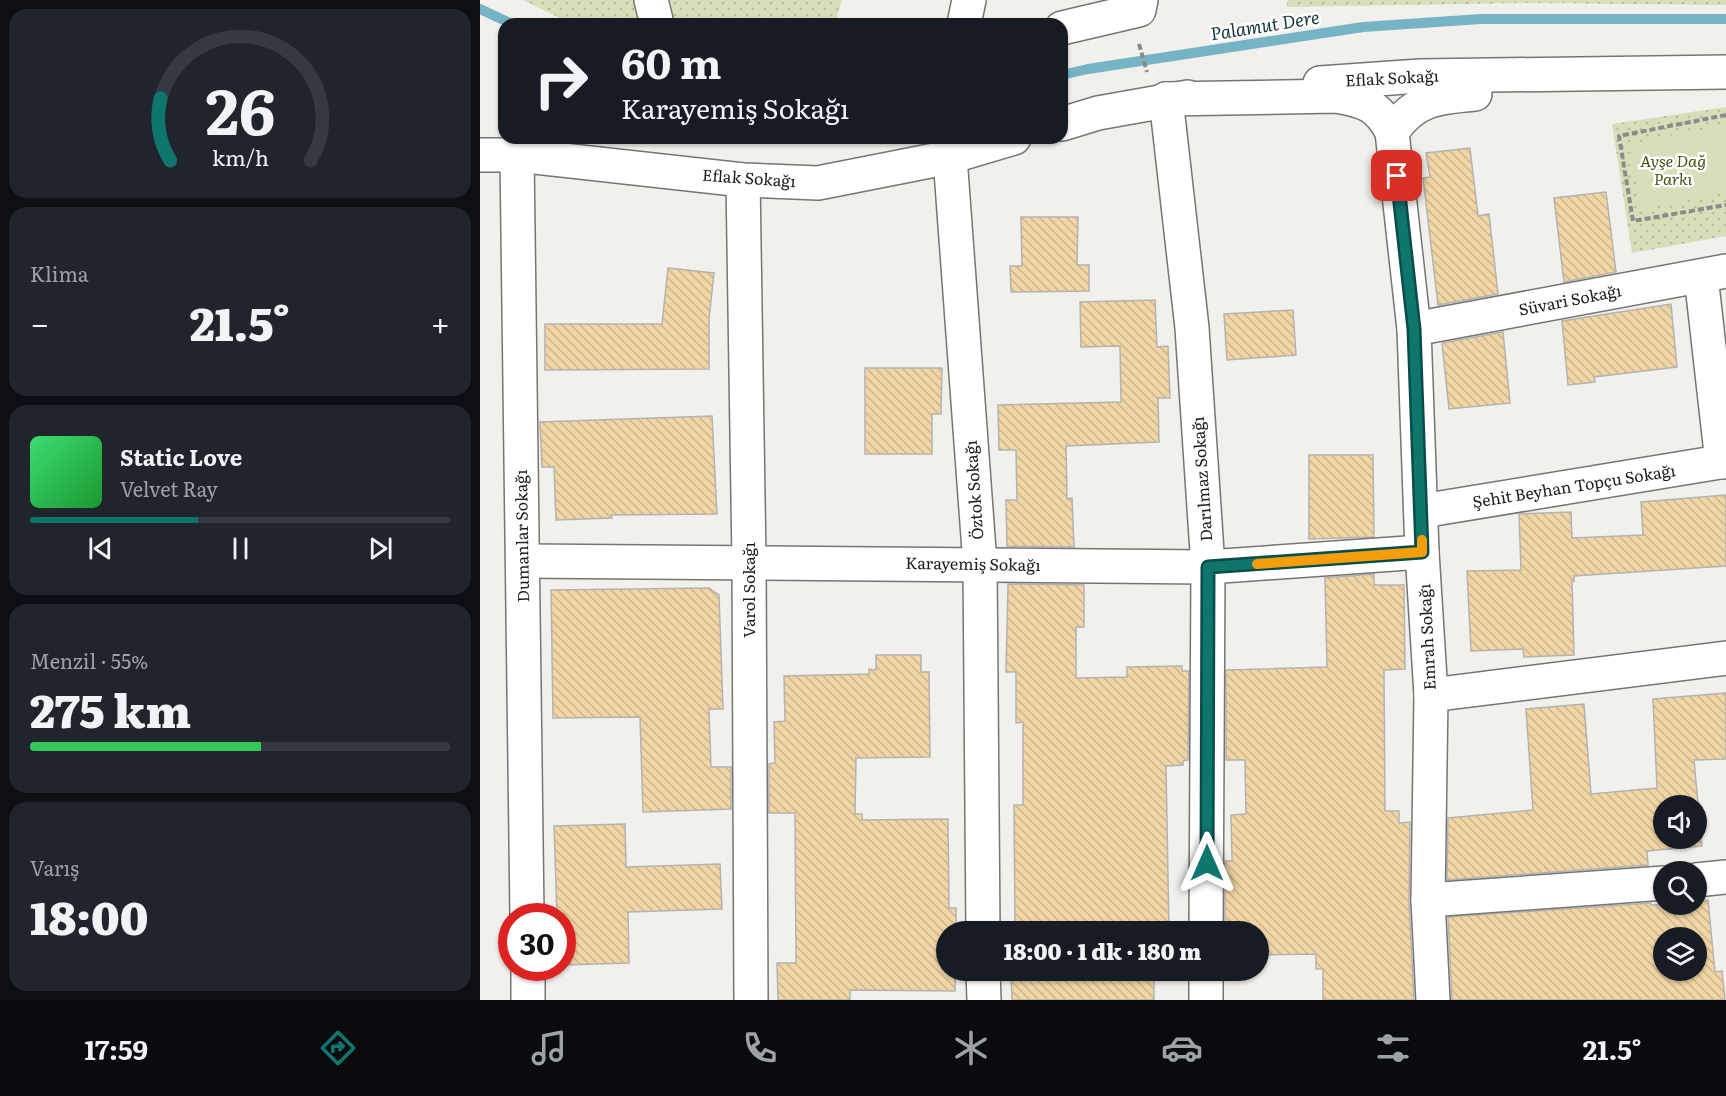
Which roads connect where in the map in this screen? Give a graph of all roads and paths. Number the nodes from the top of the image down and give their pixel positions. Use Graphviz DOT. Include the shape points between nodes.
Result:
graph roads {
  1 [pos="651,0"];
  2 [pos="969,0"];
  3 [pos="1141,0"];
  4 [pos="656,18"];
  5 [pos="965,18"];
  6 [pos="1068,27"];
  7 [pos="1138,39"];
  8 [pos="1724,72"];
  9 [pos="1158,91"];
  10 [pos="1726,115"];
  11 [pos="1068,122"];
  12 [pos="1392,132"];
  13 [pos="994,144"];
  14 [pos="480,155"];
  15 [pos="517,155"];
  16 [pos="950,157"];
  17 [pos="743,180"];
  18 [pos="1726,205"];
  19 [pos="1713,274"];
  20 [pos="1414,329"];
  21 [pos="1724,461"];
  22 [pos="1422,511"];
  23 [pos="1422,552"];
  24 [pos="523,561"];
  25 [pos="749,561"];
  26 [pos="980,564"];
  27 [pos="1208,567"];
  28 [pos="1726,658"];
  29 [pos="1431,695"];
  30 [pos="1726,878"];
  31 [pos="1707,879"];
  32 [pos="1653,884"];
  33 [pos="1428,900"];
  34 [pos="527,903"];
  35 [pos="983,921"];
  36 [pos="1206,921"];
  37 [pos="528,981"];
  38 [pos="983,981"];
  39 [pos="1206,981"];
  40 [pos="528,1000"];
  41 [pos="751,1000"];
  42 [pos="984,1000"];
  43 [pos="1206,1000"];
  44 [pos="1433,1000"];
  1 -- 4 [label="street"];
  2 -- 5 [label="street"];
  3 -- 6 [label="street" via="1139,10"];
  7 -- 9 [label="path"];
  8 -- 9 [label="street, Eflak Sokağı" via="1369,77"];
  8 -- 12 [label="street" via="1435,97 1403,114"];
  9 -- 11 [label="street, Eflak Sokağı"];
  9 -- 12 [label="street" via="1359,100 1382,113"];
  9 -- 27 [label="street, Darılmaz Sokağı" via="1192,328"];
  10 -- 18 [label="path" via="1619,136 1633,221"];
  12 -- 20 [label="street, Emrah Sokağı"];
  13 -- 16 [label="street, Eflak Sokağı"];
  14 -- 15 [label="street, Eflak Sokağı"];
  15 -- 17 [label="street, Eflak Sokağı"];
  15 -- 24 [label="street, Dumanlar Sokağı"];
  16 -- 17 [label="street, Eflak Sokağı" via="818,183"];
  16 -- 26 [label="street, Öztok Sokağı"];
  17 -- 25 [label="street, Varol Sokağı"];
  19 -- 20 [label="street, Süvari Sokağı"];
  19 -- 21 [label="street"];
  20 -- 22 [label="street, Emrah Sokağı"];
  21 -- 22 [label="street, Şehit Beyhan Topçu Sokağı"];
  22 -- 23 [label="street, Emrah Sokağı"];
  23 -- 27 [label="street, Karayemiş Sokağı"];
  23 -- 29 [label="street, Emrah Sokağı"];
  24 -- 25 [label="street, Karayemiş Sokağı"];
  24 -- 34 [label="street, Dumanlar Sokağı"];
  25 -- 26 [label="street, Karayemiş Sokağı"];
  25 -- 41 [label="street, Varol Sokağı"];
  26 -- 27 [label="street, Karayemiş Sokağı"];
  26 -- 35 [label="street, Öztok Sokağı"];
  27 -- 36 [label="street, Darılmaz Sokağı"];
  28 -- 29 [label="street"];
  29 -- 33 [label="street, Emrah Sokağı"];
  30 -- 31 [label="street"];
  32 -- 33 [label="street"];
  33 -- 44 [label="street, Emrah Sokağı"];
  37 -- 40 [label="street"];
  38 -- 42 [label="street"];
  39 -- 43 [label="street"];
}
